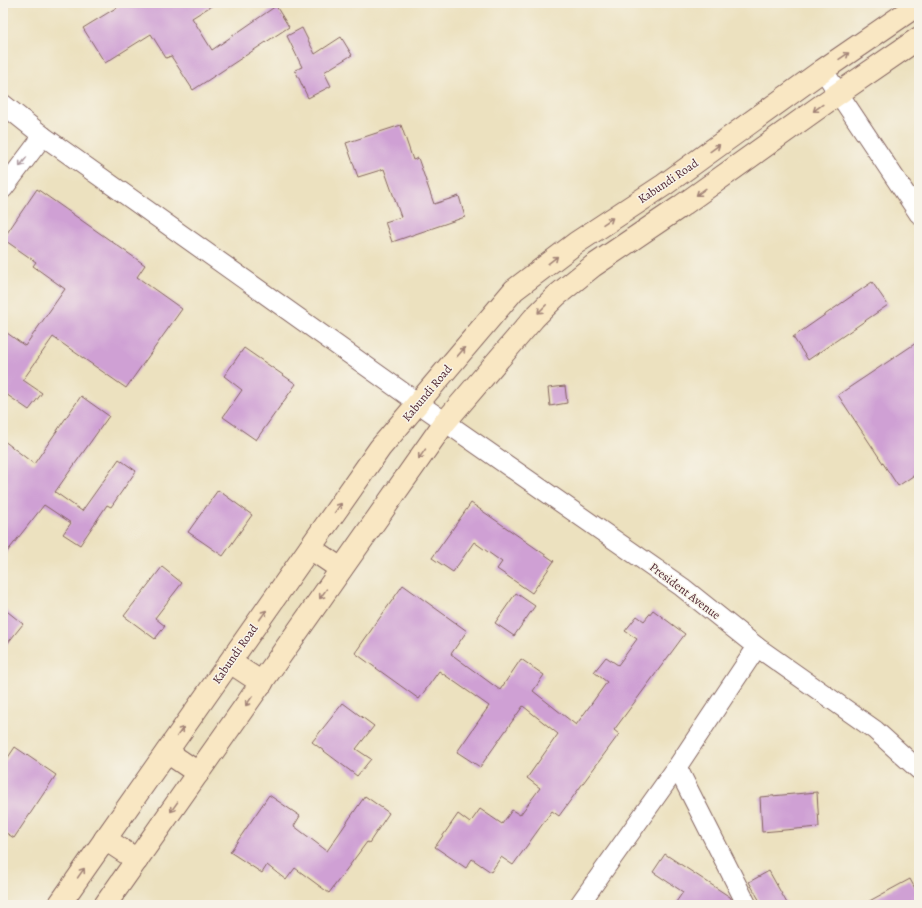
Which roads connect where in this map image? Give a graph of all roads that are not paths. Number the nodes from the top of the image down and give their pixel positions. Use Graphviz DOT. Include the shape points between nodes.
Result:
graph roads {
  1 [pos="919,4"];
  2 [pos="919,38"];
  3 [pos="823,70"];
  4 [pos="839,93"];
  5 [pos="3,104"];
  6 [pos="43,136"];
  7 [pos="3,189"];
  8 [pos="919,214"];
  9 [pos="418,403"];
  10 [pos="445,422"];
  11 [pos="310,548"];
  12 [pos="341,569"];
  13 [pos="757,647"];
  14 [pos="230,662"];
  15 [pos="262,683"];
  16 [pos="166,752"];
  17 [pos="677,767"];
  18 [pos="919,770"];
  19 [pos="198,773"];
  20 [pos="105,839"];
  21 [pos="137,860"];
  22 [pos="59,905"];
  23 [pos="105,905"];
  24 [pos="579,905"];
  25 [pos="747,905"];
  3 -- 1 [label="street, Kabundi Road, one-way"];
  2 -- 4 [label="street"];
  3 -- 4 [label="street"];
  9 -- 3 [label="street, Kabundi Road, one-way" via="514,290 576,243 664,185"];
  4 -- 8 [label="street"];
  4 -- 10 [label="street, one-way" via="680,208 610,254 556,296"];
  5 -- 6 [label="street, President Avenue"];
  6 -- 7 [label="street, one-way"];
  6 -- 9 [label="street, President Avenue"];
  9 -- 10 [label="street, President Avenue"];
  11 -- 9 [label="street, Kabundi Road, one-way" via="380,448"];
  10 -- 12 [label="street, one-way"];
  10 -- 13 [label="street, President Avenue" via="682,587"];
  11 -- 12 [label="street"];
  14 -- 11 [label="street, Kabundi Road, one-way"];
  12 -- 15 [label="street, one-way"];
  13 -- 17 [label="street"];
  13 -- 18 [label="street, President Avenue" via="875,730"];
  14 -- 15 [label="street"];
  16 -- 14 [label="street, Kabundi Road, one-way"];
  15 -- 19 [label="street, one-way"];
  16 -- 19 [label="street"];
  16 -- 20 [label="street, Kabundi Road"];
  17 -- 24 [label="street"];
  17 -- 25 [label="street"];
  19 -- 21 [label="street, one-way"];
  20 -- 21 [label="street"];
  22 -- 20 [label="street, Kabundi Road, one-way"];
  21 -- 23 [label="street"];
}
